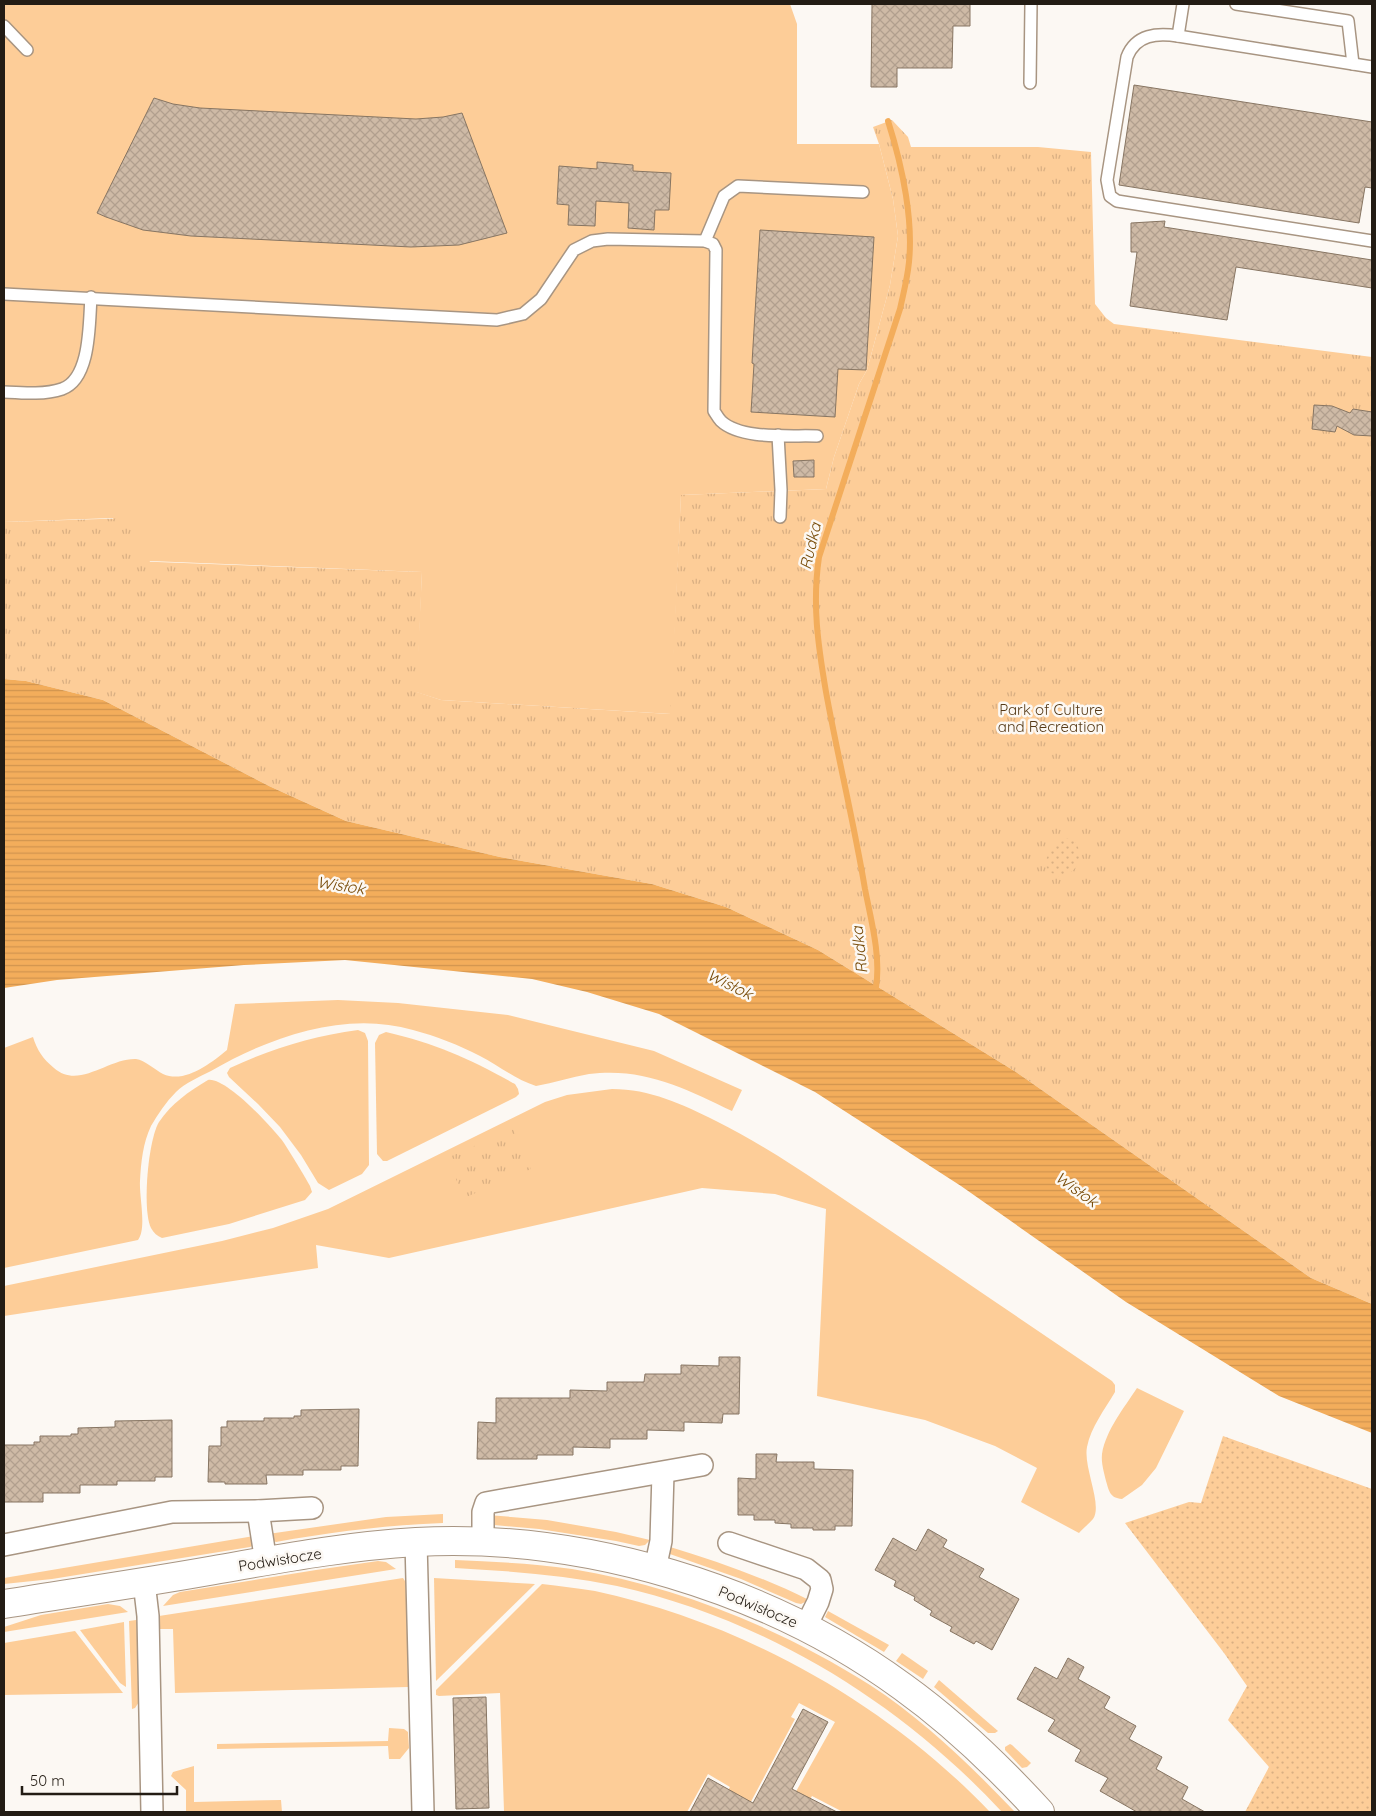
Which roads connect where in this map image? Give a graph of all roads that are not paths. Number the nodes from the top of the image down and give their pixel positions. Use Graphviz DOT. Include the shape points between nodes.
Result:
graph roads {
  1 [pos="1031,4"];
  2 [pos="1183,4"];
  3 [pos="1236,4"];
  4 [pos="4,26"];
  5 [pos="1178,36"];
  6 [pos="27,50"];
  7 [pos="1353,64"];
  8 [pos="1372,67"];
  9 [pos="1030,83"];
  10 [pos="863,192"];
  11 [pos="705,241"];
  12 [pos="1372,241"];
  13 [pos="4,294"];
  14 [pos="91,297"];
  15 [pos="4,392"];
  16 [pos="778,435"];
  17 [pos="817,436"];
  18 [pos="780,516"];
  19 [pos="702,1465"];
  20 [pos="663,1473"];
  21 [pos="312,1508"];
  22 [pos="258,1511"];
  23 [pos="416,1542"];
  24 [pos="483,1543"];
  25 [pos="729,1544"];
  26 [pos="4,1545"];
  27 [pos="266,1562"];
  28 [pos="655,1569"];
  29 [pos="144,1582"];
  30 [pos="4,1604"];
  31 [pos="805,1628"];
  32 [pos="152,1812"];
  33 [pos="423,1812"];
  34 [pos="1040,1812"];
  1 -- 9 [label="lane"];
  2 -- 5 [label="lane"];
  3 -- 7 [label="lane" via="1348,21"];
  4 -- 6 [label="lane"];
  5 -- 7 [label="lane"];
  5 -- 12 [label="lane" via="1148,36 1130,49 1107,180 1110,196 1117,201"];
  7 -- 8 [label="lane"];
  10 -- 11 [label="lane" via="738,186 724,196"];
  11 -- 14 [label="lane" via="592,241 574,250 541,299 523,314 497,320"];
  11 -- 16 [label="lane" via="713,244 716,250 714,411 720,421 732,428 752,434"];
  13 -- 14 [label="lane"];
  14 -- 15 [label="lane" via="85,362 78,376 64,389 26,394"];
  16 -- 17 [label="lane"];
  16 -- 18 [label="lane"];
  19 -- 20 [label="street"];
  20 -- 24 [label="street" via="486,1503"];
  20 -- 28 [label="street" via="661,1541"];
  21 -- 22 [label="street"];
  22 -- 26 [label="street" via="172,1512"];
  22 -- 27 [label="street"];
  23 -- 24 [label="street, Podwisłocze"];
  23 -- 27 [label="street, Podwisłocze"];
  23 -- 33 [label="street"];
  24 -- 28 [label="street, Podwisłocze" via="565,1550"];
  25 -- 31 [label="street" via="806,1569 820,1580 822,1588 818,1602"];
  27 -- 29 [label="street, Podwisłocze"];
  28 -- 31 [label="street, Podwisłocze" via="746,1600"];
  29 -- 30 [label="street, Podwisłocze"];
  29 -- 32 [label="street" via="148,1616"];
  31 -- 34 [label="street, Podwisłocze" via="886,1675 946,1720"];
}
